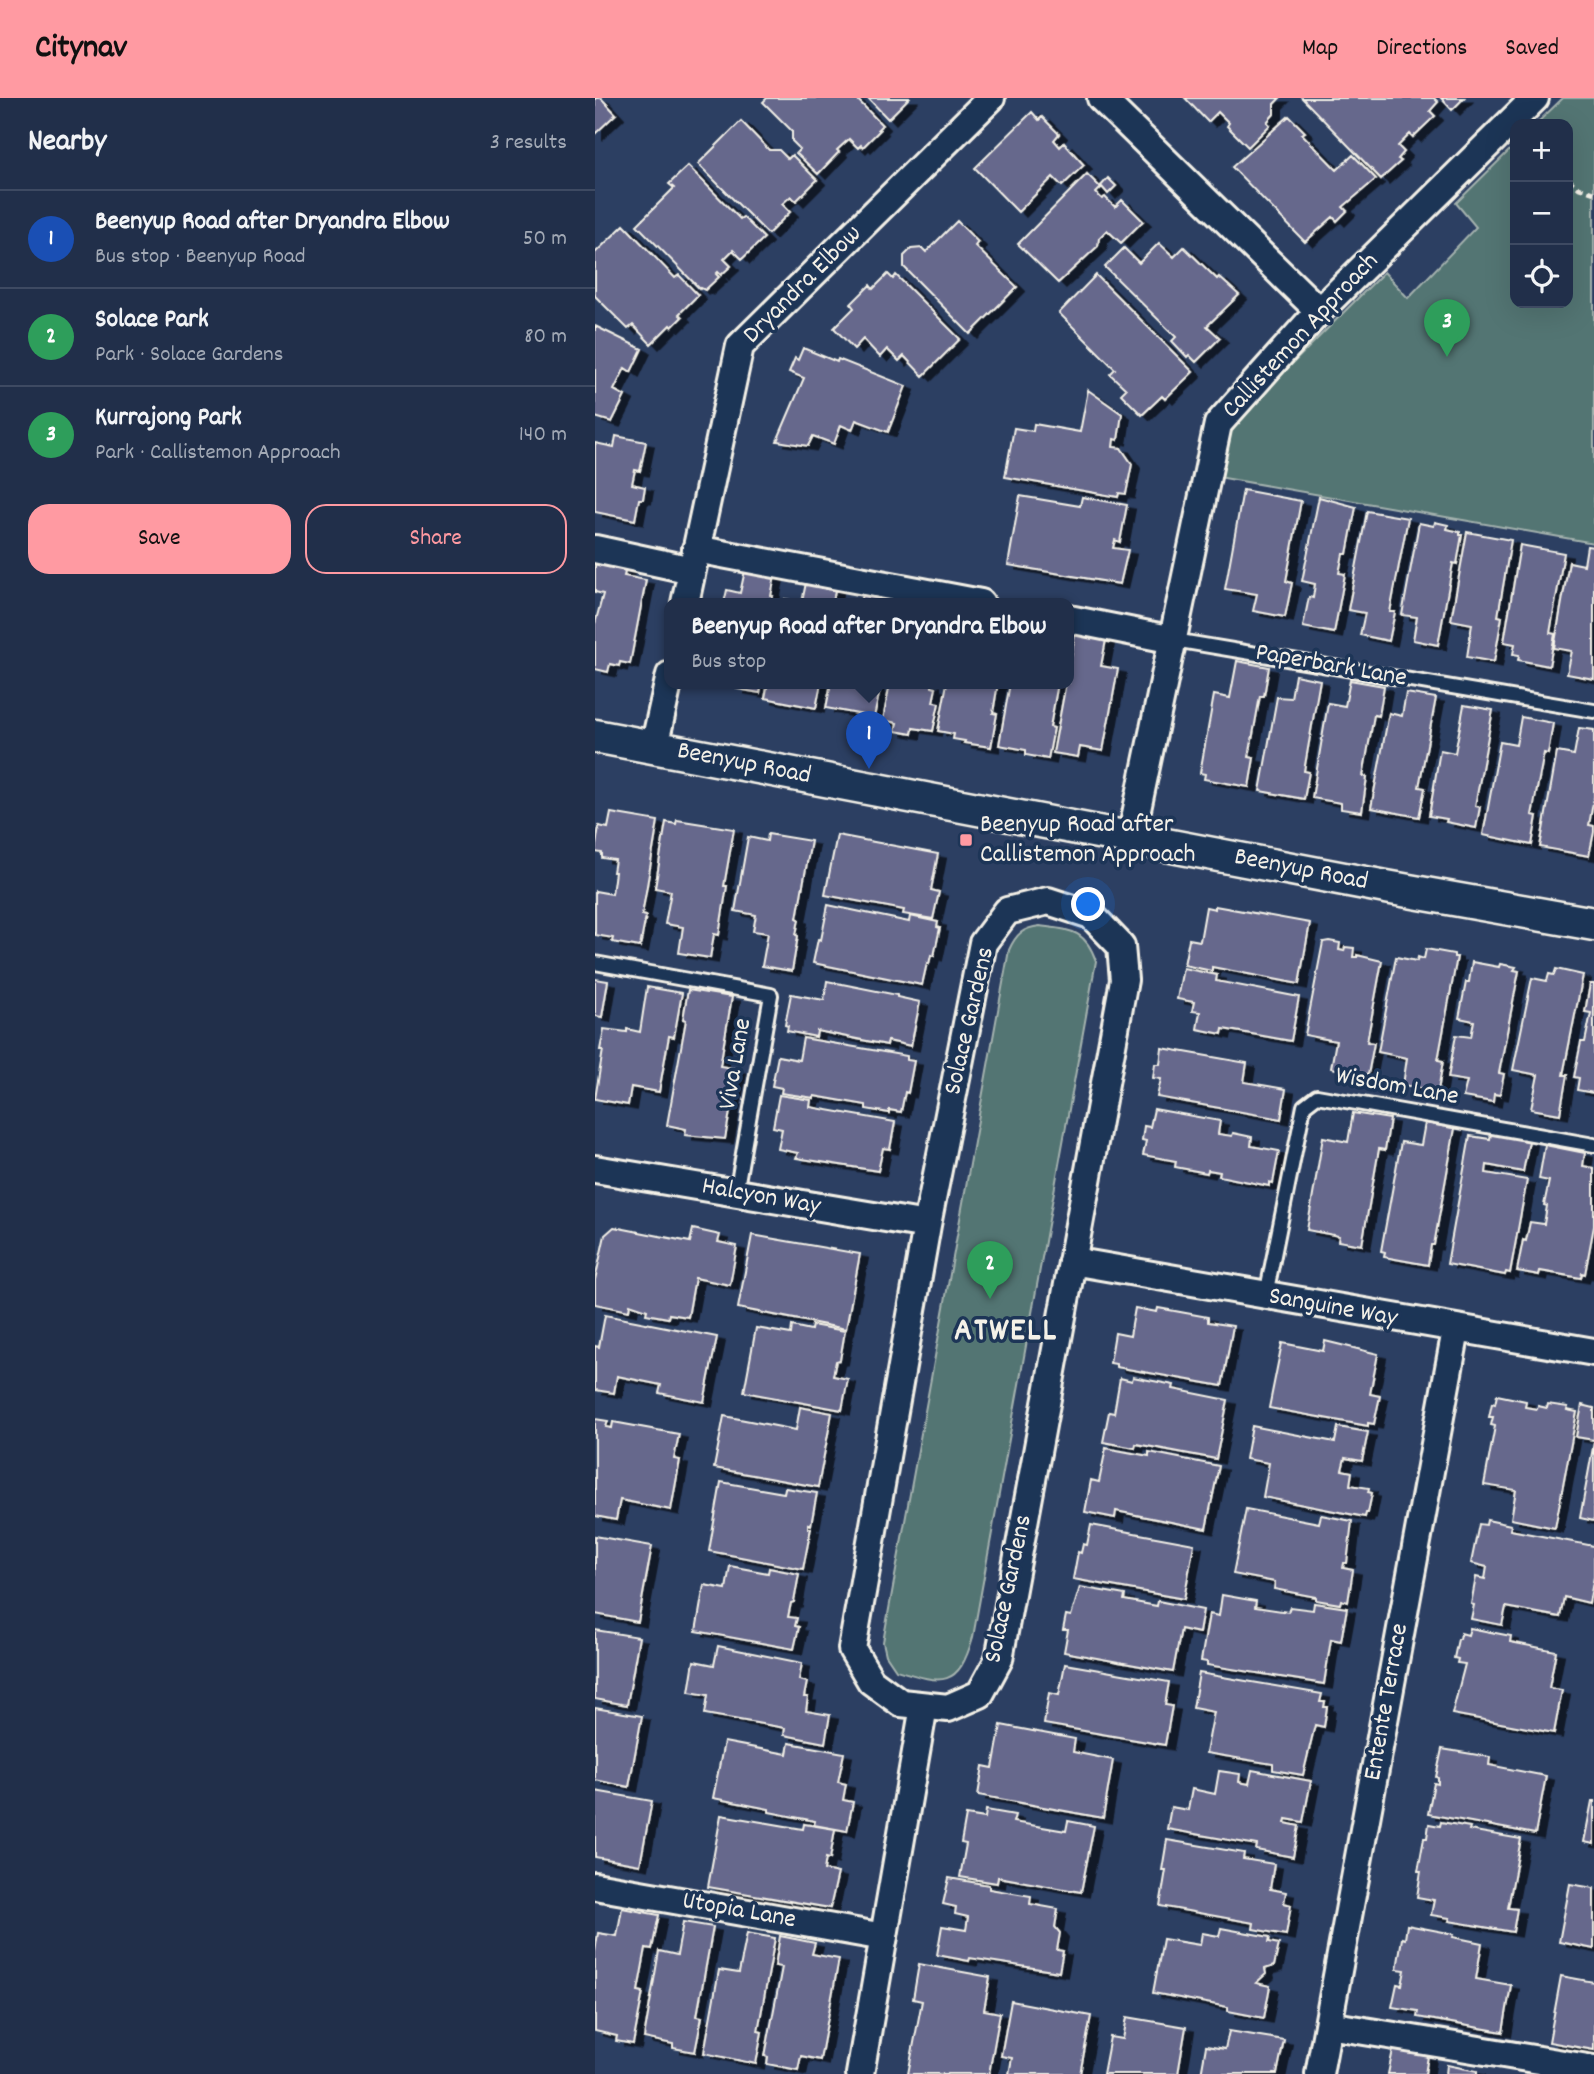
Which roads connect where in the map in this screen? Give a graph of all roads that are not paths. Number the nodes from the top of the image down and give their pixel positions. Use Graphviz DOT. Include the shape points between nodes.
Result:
graph roads {
  1 [pos="991,98"];
  2 [pos="1101,98"];
  3 [pos="1535,98"];
  4 [pos="1319,312"];
  5 [pos="595,549"];
  6 [pos="694,559"];
  7 [pos="686,598"];
  8 [pos="948,598"];
  9 [pos="1074,620"];
  10 [pos="1174,639"];
  11 [pos="667,689"];
  12 [pos="1594,711"];
  13 [pos="595,736"];
  14 [pos="654,747"];
  15 [pos="1131,838"];
  16 [pos="1594,924"];
  17 [pos="595,963"];
  18 [pos="1594,1145"];
  19 [pos="595,1169"];
  20 [pos="736,1193"];
  21 [pos="927,1225"];
  22 [pos="1072,1261"];
  23 [pos="1266,1296"];
  24 [pos="1455,1330"];
  25 [pos="1594,1352"];
  26 [pos="924,1706"];
  27 [pos="595,1885"];
  28 [pos="884,1937"];
  29 [pos="1328,2025"];
  30 [pos="1594,2069"];
  31 [pos="860,2074"];
  32 [pos="1319,2074"];
  1 -- 6 [label="street, Dryandra Elbow" via="740,346"];
  2 -- 4 [label="street"];
  3 -- 4 [label="street, Callistemon Approach"];
  4 -- 10 [label="street, Callistemon Approach" via="1218,424"];
  5 -- 6 [label="street"];
  6 -- 7 [label="street, Dryandra Elbow"];
  6 -- 8 [label="street"];
  9 -- 10 [label="street, Paperbark Lane"];
  10 -- 12 [label="lane, Paperbark Lane"];
  10 -- 15 [label="street, Callistemon Approach"];
  11 -- 14 [label="street"];
  13 -- 14 [label="street, Beenyup Road"];
  14 -- 15 [label="street, Beenyup Road"];
  15 -- 16 [label="street, Beenyup Road"];
  17 -- 20 [label="lane, Viva Lane" via="771,995"];
  18 -- 23 [label="lane, Wisdom Lane" via="1317,1096 1304,1106"];
  19 -- 20 [label="street, Halcyon Way"];
  20 -- 21 [label="street, Halcyon Way"];
  21 -- 22 [label="street, Solace Gardens" via="983,943 1007,911 1048,901 1091,915 1121,946 1124,980"];
  21 -- 26 [label="street, Solace Gardens" via="852,1648 871,1681 901,1703"];
  22 -- 23 [label="street, Sanguine Way"];
  22 -- 26 [label="street, Solace Gardens" via="999,1660 980,1693 948,1708"];
  23 -- 24 [label="street, Sanguine Way"];
  24 -- 25 [label="street, Sanguine Way"];
  24 -- 29 [label="street, Entente Terrace"];
  26 -- 28 [label="street"];
  27 -- 28 [label="street, Utopia Lane"];
  28 -- 31 [label="street"];
  29 -- 30 [label="street"];
  29 -- 32 [label="street, Entente Terrace"];
}
